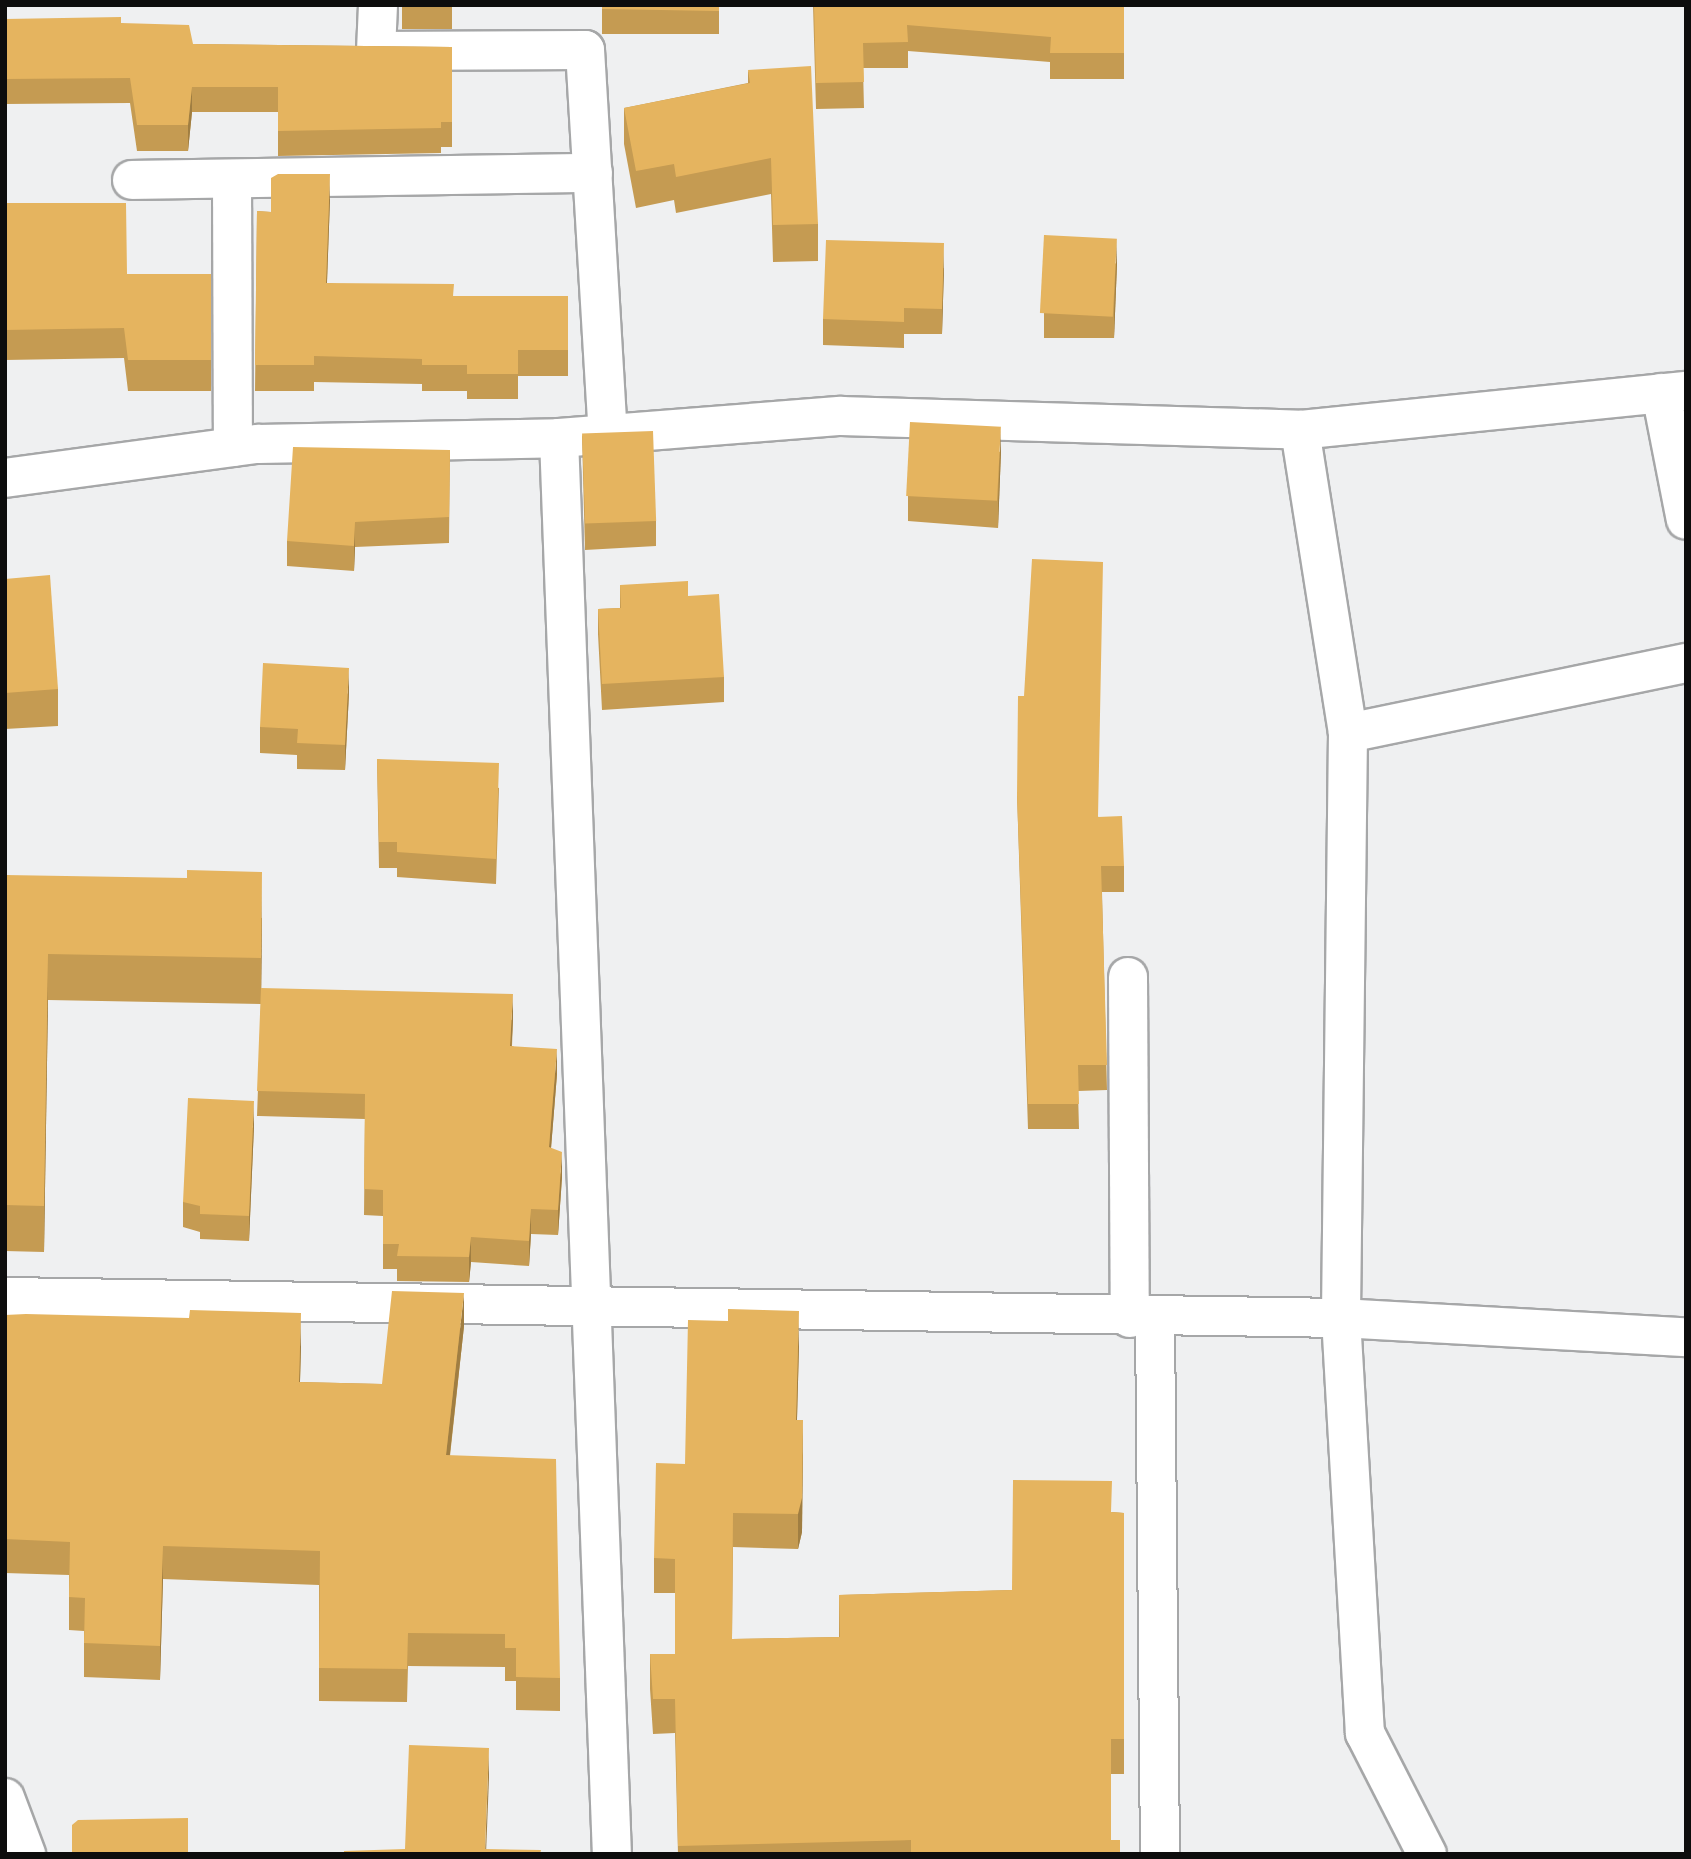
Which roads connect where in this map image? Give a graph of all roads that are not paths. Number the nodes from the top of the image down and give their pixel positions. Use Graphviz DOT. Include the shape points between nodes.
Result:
graph roads {
  1 [pos="378,5"];
  2 [pos="593,173"];
  3 [pos="232,179"];
  4 [pos="132,180"];
  5 [pos="1673,392"];
  6 [pos="1300,430"];
  7 [pos="608,433"];
  8 [pos="559,438"];
  9 [pos="233,447"];
  10 [pos="5,478"];
  11 [pos="1686,520"];
  12 [pos="1686,663"];
  13 [pos="1348,733"];
  14 [pos="1128,977"];
  15 [pos="5,1297"];
  16 [pos="592,1305"];
  17 [pos="1143,1318"];
  18 [pos="1341,1318"];
  19 [pos="1686,1337"];
  20 [pos="5,1798"];
  21 [pos="26,1854"];
  22 [pos="612,1854"];
  23 [pos="1160,1854"];
  24 [pos="1427,1854"];
  1 -- 2 [label="street" via="376,51 586,50"];
  2 -- 3 [label="street"];
  2 -- 7 [label="street"];
  3 -- 4 [label="street"];
  3 -- 9 [label="street"];
  5 -- 6 [label="street"];
  5 -- 11 [label="street"];
  6 -- 7 [label="street" via="841,416"];
  6 -- 13 [label="street"];
  7 -- 8 [label="street"];
  8 -- 9 [label="street"];
  8 -- 16 [label="street"];
  9 -- 10 [label="street"];
  12 -- 13 [label="street"];
  13 -- 18 [label="street"];
  14 -- 17 [label="street"];
  15 -- 16 [label="street"];
  16 -- 17 [label="street"];
  16 -- 22 [label="street"];
  17 -- 18 [label="street"];
  17 -- 23 [label="street"];
  18 -- 19 [label="street"];
  18 -- 24 [label="street" via="1365,1733"];
  20 -- 21 [label="street"];
}
